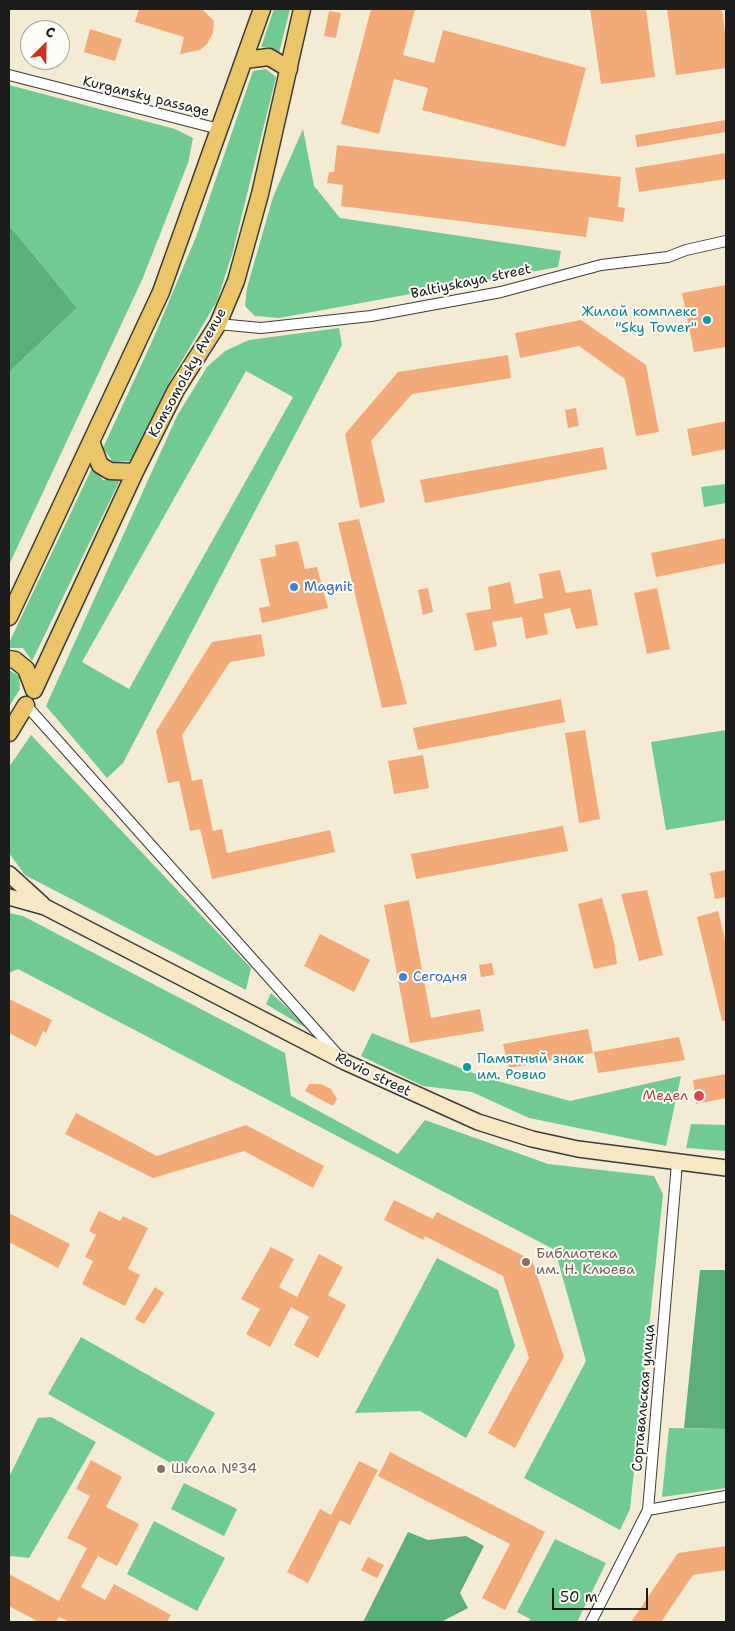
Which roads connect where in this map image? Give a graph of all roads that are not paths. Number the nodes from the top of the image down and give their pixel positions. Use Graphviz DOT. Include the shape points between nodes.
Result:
graph roads {
  1 [pos="262,9"];
  2 [pos="302,9"];
  3 [pos="245,60"];
  4 [pos="289,69"];
  5 [pos="9,74"];
  6 [pos="219,129"];
  7 [pos="726,241"];
  8 [pos="218,324"];
  9 [pos="92,444"];
  10 [pos="135,472"];
  11 [pos="9,617"];
  12 [pos="9,659"];
  13 [pos="30,697"];
  14 [pos="9,733"];
  15 [pos="9,874"];
  16 [pos="9,897"];
  17 [pos="45,907"];
  18 [pos="345,1062"];
  19 [pos="677,1163"];
  20 [pos="726,1168"];
  21 [pos="726,1496"];
  22 [pos="648,1510"];
  23 [pos="591,1622"];
  1 -- 3 [label="main road"];
  2 -- 4 [label="main road, Komsomolsky Avenue"];
  3 -- 4 [label="main road" via="269,57"];
  3 -- 6 [label="main road"];
  4 -- 8 [label="main road, Komsomolsky Avenue" via="236,281"];
  5 -- 6 [label="street, Kurgansky passage"];
  6 -- 9 [label="main road" via="162,292"];
  7 -- 8 [label="street, Baltiyskaya street" via="686,250 668,258 601,265 501,292 370,316 261,328"];
  8 -- 10 [label="main road, Komsomolsky Avenue" via="176,390"];
  9 -- 10 [label="main road" via="100,465 110,471"];
  9 -- 11 [label="main road"];
  10 -- 13 [label="main road, Komsomolsky Avenue"];
  12 -- 13 [label="main road" via="26,668"];
  13 -- 14 [label="main road, Komsomolsky Avenue"];
  13 -- 18 [label="street"];
  15 -- 17 [label="main road, Rovio street"];
  16 -- 17 [label="main road, Rovio street"];
  17 -- 18 [label="main road, Rovio street"];
  18 -- 19 [label="main road, Rovio street" via="478,1122 532,1139"];
  19 -- 20 [label="main road, Rovio street"];
  19 -- 22 [label="street, Сортавальская улица"];
  21 -- 22 [label="street"];
  22 -- 23 [label="street, Сортавальская улица"];
}
